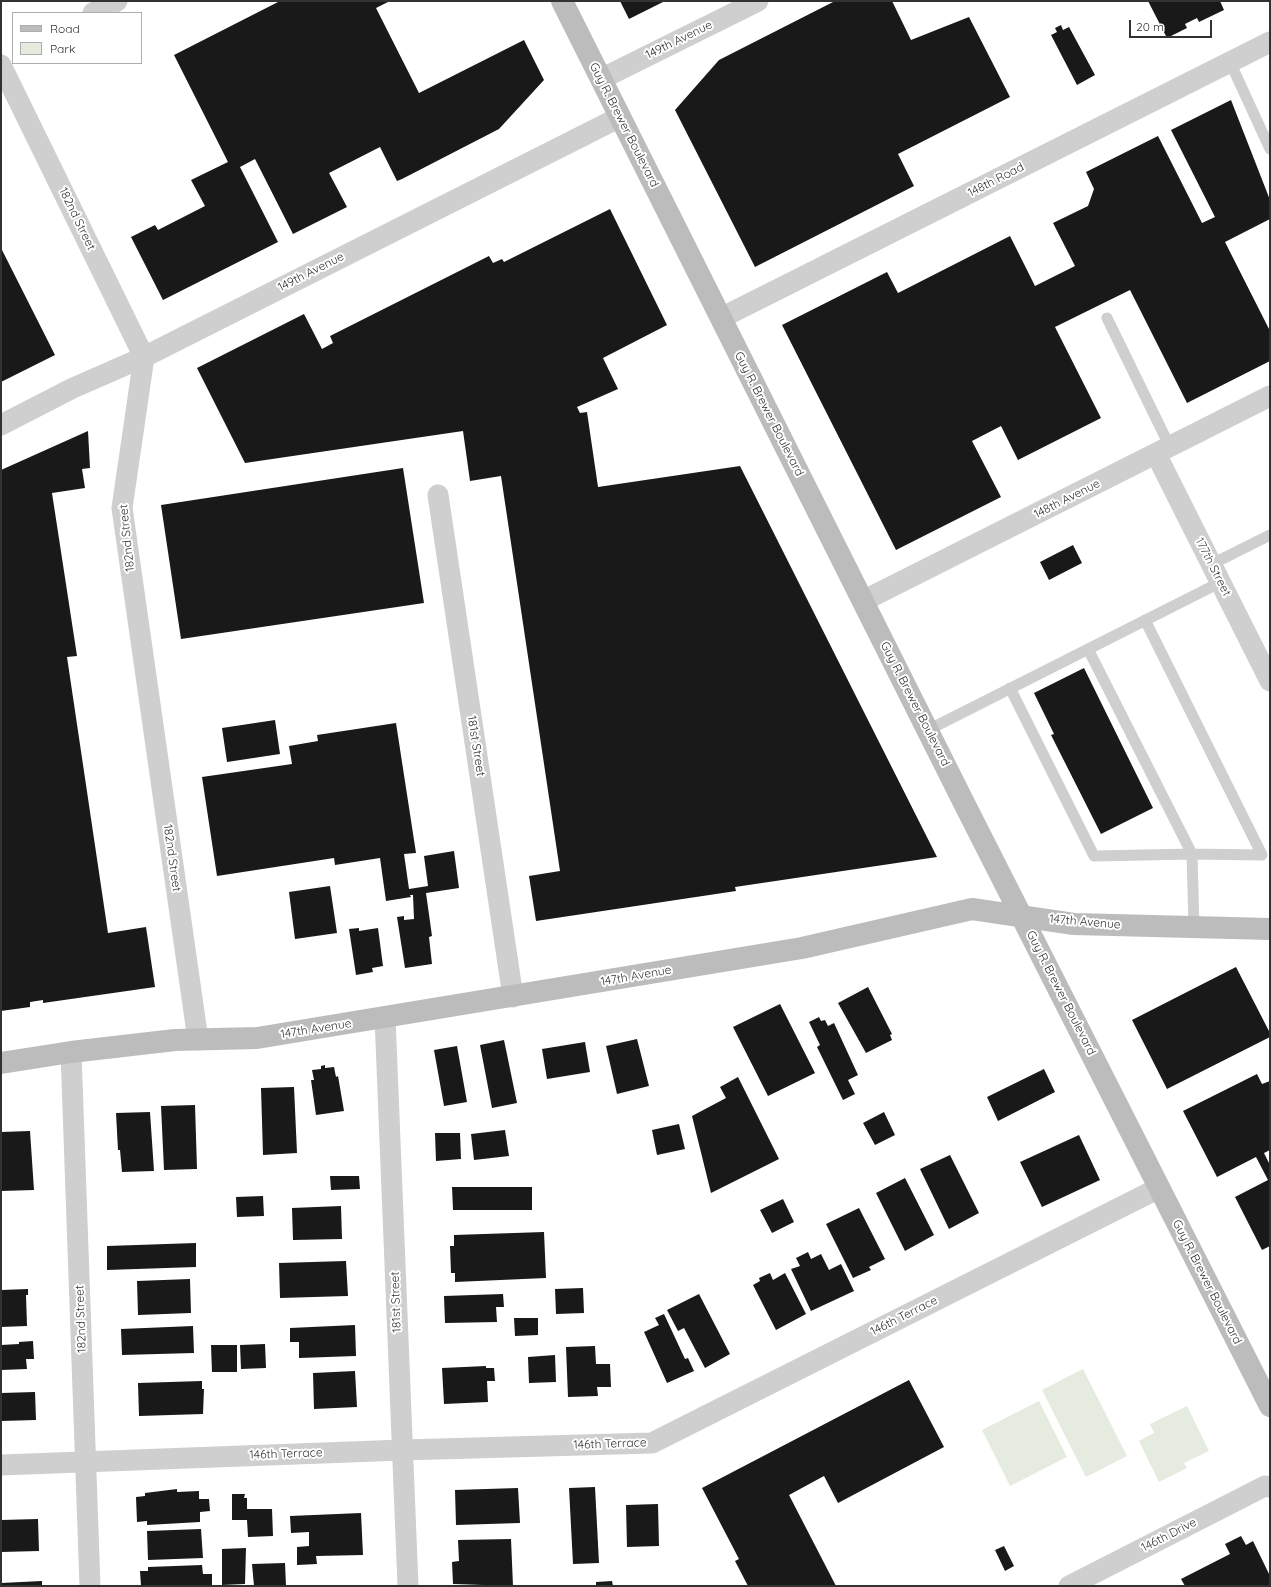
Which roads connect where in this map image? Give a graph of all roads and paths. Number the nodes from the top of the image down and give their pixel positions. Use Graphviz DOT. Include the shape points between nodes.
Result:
graph roads {
  1 [pos="117,1"];
  2 [pos="562,1"];
  3 [pos="758,1"];
  4 [pos="95,12"];
  5 [pos="1270,42"];
  6 [pos="12,54"];
  7 [pos="1,59"];
  8 [pos="1230,62"];
  9 [pos="1,66"];
  10 [pos="601,79"];
  11 [pos="620,117"];
  12 [pos="1270,149"];
  13 [pos="721,318"];
  14 [pos="1106,318"];
  15 [pos="144,357"];
  16 [pos="1270,396"];
  17 [pos="1,425"];
  18 [pos="1163,450"];
  19 [pos="438,494"];
  20 [pos="1270,535"];
  21 [pos="1216,573"];
  22 [pos="863,601"];
  23 [pos="1145,620"];
  24 [pos="1088,649"];
  25 [pos="1270,681"];
  26 [pos="1010,688"];
  27 [pos="928,730"];
  28 [pos="1192,854"];
  29 [pos="1023,916"];
  30 [pos="1194,928"];
  31 [pos="1270,929"];
  32 [pos="513,997"];
  33 [pos="384,1018"];
  34 [pos="198,1040"];
  35 [pos="71,1052"];
  36 [pos="1,1063"];
  37 [pos="1159,1188"];
  38 [pos="1270,1406"];
  39 [pos="403,1450"];
  40 [pos="85,1462"];
  41 [pos="1,1465"];
  42 [pos="1270,1487"];
  43 [pos="90,1586"];
  44 [pos="408,1586"];
  45 [pos="1069,1586"];
  1 -- 4 [label="street"];
  2 -- 10 [label="main road, Guy R. Brewer Boulevard"];
  3 -- 10 [label="street, 149th Avenue"];
  5 -- 8 [label="street, 148th Road"];
  6 -- 7 [label="street"];
  8 -- 12 [label="lane"];
  8 -- 13 [label="street, 148th Road"];
  9 -- 15 [label="street, 182nd Street"];
  10 -- 11 [label="main road, Guy R. Brewer Boulevard"];
  11 -- 13 [label="main road, Guy R. Brewer Boulevard"];
  11 -- 15 [label="street, 149th Avenue"];
  13 -- 22 [label="main road, Guy R. Brewer Boulevard"];
  14 -- 18 [label="lane"];
  15 -- 17 [label="street, 149th Avenue" via="73,388"];
  15 -- 34 [label="street, 182nd Street" via="122,508"];
  16 -- 18 [label="street, 148th Avenue"];
  18 -- 21 [label="street, 177th Street"];
  18 -- 22 [label="street, 148th Avenue"];
  19 -- 32 [label="street, 181st Street"];
  20 -- 21 [label="lane"];
  21 -- 23 [label="lane"];
  21 -- 25 [label="street, 177th Street"];
  22 -- 27 [label="main road, Guy R. Brewer Boulevard"];
  23 -- 24 [label="lane"];
  23 -- 28 [label="lane" via="1262,855"];
  24 -- 26 [label="lane"];
  24 -- 28 [label="lane"];
  26 -- 27 [label="lane"];
  26 -- 28 [label="lane" via="1094,856"];
  27 -- 29 [label="main road, Guy R. Brewer Boulevard"];
  28 -- 30 [label="lane"];
  29 -- 30 [label="main road, 147th Avenue" via="1074,924"];
  29 -- 32 [label="main road, 147th Avenue" via="972,910 802,948"];
  29 -- 37 [label="main road, Guy R. Brewer Boulevard"];
  30 -- 31 [label="main road, 147th Avenue"];
  32 -- 33 [label="main road, 147th Avenue"];
  33 -- 34 [label="main road, 147th Avenue" via="257,1038"];
  33 -- 39 [label="street, 181st Street"];
  34 -- 35 [label="main road, 147th Avenue" via="175,1040"];
  35 -- 36 [label="main road, 147th Avenue"];
  35 -- 40 [label="street, 182nd Street"];
  37 -- 38 [label="main road, Guy R. Brewer Boulevard"];
  37 -- 39 [label="street, 146th Terrace" via="652,1443"];
  39 -- 40 [label="street, 146th Terrace"];
  39 -- 44 [label="street, 181st Street"];
  40 -- 41 [label="street, 146th Terrace"];
  40 -- 43 [label="street, 182nd Street"];
  42 -- 45 [label="street, 146th Drive" via="1265,1486"];
}
